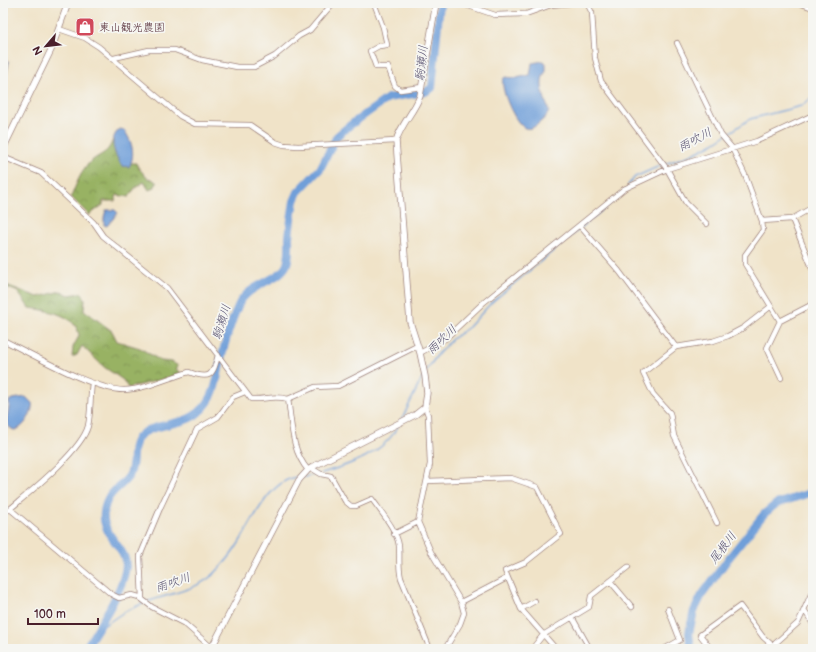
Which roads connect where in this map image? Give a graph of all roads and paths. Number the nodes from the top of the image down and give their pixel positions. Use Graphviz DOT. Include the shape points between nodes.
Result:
graph roads {
  1 [pos="68,3"];
  2 [pos="333,3"];
  3 [pos="374,3"];
  4 [pos="436,3"];
  5 [pos="460,3"];
  6 [pos="571,3"];
  7 [pos="587,3"];
  8 [pos="799,3"];
  9 [pos="813,8"];
  10 [pos="59,29"];
  11 [pos="677,43"];
  12 [pos="114,58"];
  13 [pos="421,88"];
  14 [pos="813,115"];
  15 [pos="396,141"];
  16 [pos="732,148"];
  17 [pos="3,149"];
  18 [pos="3,157"];
  19 [pos="667,169"];
  20 [pos="813,207"];
  21 [pos="792,219"];
  22 [pos="762,221"];
  23 [pos="707,224"];
  24 [pos="580,226"];
  25 [pos="813,270"];
  26 [pos="813,304"];
  27 [pos="770,307"];
  28 [pos="780,321"];
  29 [pos="3,340"];
  30 [pos="417,346"];
  31 [pos="676,347"];
  32 [pos="420,353"];
  33 [pos="219,356"];
  34 [pos="781,378"];
  35 [pos="92,383"];
  36 [pos="244,392"];
  37 [pos="288,399"];
  38 [pos="425,407"];
  39 [pos="310,470"];
  40 [pos="427,481"];
  41 [pos="10,509"];
  42 [pos="3,513"];
  43 [pos="418,522"];
  44 [pos="717,523"];
  45 [pos="394,534"];
  46 [pos="628,567"];
  47 [pos="507,578"];
  48 [pos="610,581"];
  49 [pos="813,590"];
  50 [pos="144,601"];
  51 [pos="535,601"];
  52 [pos="461,602"];
  53 [pos="632,607"];
  54 [pos="521,608"];
  55 [pos="668,609"];
  56 [pos="804,612"];
  57 [pos="572,618"];
  58 [pos="813,624"];
  59 [pos="543,635"];
  60 [pos="770,647"];
  61 [pos="211,648"];
  62 [pos="430,649"];
  63 [pos="445,649"];
  64 [pos="532,649"];
  65 [pos="556,649"];
  66 [pos="590,649"];
  67 [pos="664,649"];
  68 [pos="711,649"];
  1 -- 10 [label="street"];
  2 -- 12 [label="street" via="310,30 275,56 254,67 237,67 202,60 175,50 149,50"];
  3 -- 13 [label="street" via="387,44 370,51 376,67 388,67 395,86 400,90"];
  4 -- 13 [label="street"];
  5 -- 6 [label="street" via="495,15 526,14 551,5"];
  7 -- 19 [label="street" via="592,14 595,58 601,81"];
  8 -- 9 [label="street"];
  10 -- 12 [label="street" via="85,38"];
  10 -- 17 [label="street"];
  11 -- 16 [label="street" via="722,137"];
  12 -- 15 [label="street" via="180,116 195,124 246,124 254,126 275,142 284,145"];
  13 -- 15 [label="street" via="416,107 398,132"];
  14 -- 16 [label="street" via="757,141"];
  15 -- 30 [label="street" via="409,307"];
  16 -- 19 [label="street"];
  16 -- 22 [label="street"];
  18 -- 33 [label="street" via="41,173 69,197 103,236 167,288"];
  19 -- 23 [label="street" via="686,203"];
  19 -- 24 [label="street" via="624,189"];
  20 -- 21 [label="street"];
  21 -- 22 [label="street"];
  21 -- 25 [label="street"];
  22 -- 27 [label="street" via="763,230 745,255 746,264"];
  24 -- 31 [label="street"];
  24 -- 32 [label="street" via="483,303 445,339"];
  26 -- 28 [label="street"];
  27 -- 28 [label="street"];
  27 -- 31 [label="street" via="728,336 713,342"];
  28 -- 34 [label="street" via="767,348"];
  29 -- 35 [label="street"];
  30 -- 32 [label="street"];
  30 -- 37 [label="street" via="338,386 315,387"];
  31 -- 44 [label="street" via="643,373 653,394 670,413 674,436"];
  32 -- 38 [label="street" via="425,376"];
  33 -- 35 [label="street" via="213,372 207,376 189,372 179,377 124,390"];
  33 -- 36 [label="street"];
  35 -- 41 [label="street" via="88,426 83,437 57,468"];
  36 -- 37 [label="street" via="251,399 277,396"];
  36 -- 50 [label="street" via="233,396 218,417 197,429 140,556"];
  37 -- 39 [label="street" via="294,446 300,459"];
  38 -- 39 [label="street"];
  38 -- 40 [label="street" via="430,433"];
  39 -- 45 [label="street" via="331,476 345,501 351,506 372,499"];
  39 -- 61 [label="street" via="299,480"];
  40 -- 43 [label="street"];
  40 -- 47 [label="street" via="511,478 537,487 561,534 526,562 505,571"];
  41 -- 42 [label="street"];
  41 -- 50 [label="street" via="111,594 119,598 132,595"];
  43 -- 45 [label="street"];
  43 -- 52 [label="street" via="431,552"];
  45 -- 62 [label="street" via="399,546 398,565 401,578"];
  46 -- 48 [label="street"];
  47 -- 52 [label="street"];
  47 -- 54 [label="street"];
  48 -- 53 [label="street"];
  48 -- 57 [label="street" via="591,596 589,607"];
  49 -- 56 [label="street"];
  50 -- 61 [label="street" via="185,624"];
  51 -- 54 [label="street"];
  52 -- 63 [label="street" via="463,619"];
  54 -- 59 [label="street"];
  55 -- 67 [label="street" via="680,640"];
  56 -- 58 [label="street"];
  56 -- 60 [label="street" via="798,623"];
  57 -- 59 [label="street"];
  57 -- 66 [label="street"];
  59 -- 64 [label="street"];
  59 -- 65 [label="street"];
  60 -- 68 [label="street" via="740,606 700,635"];
}
